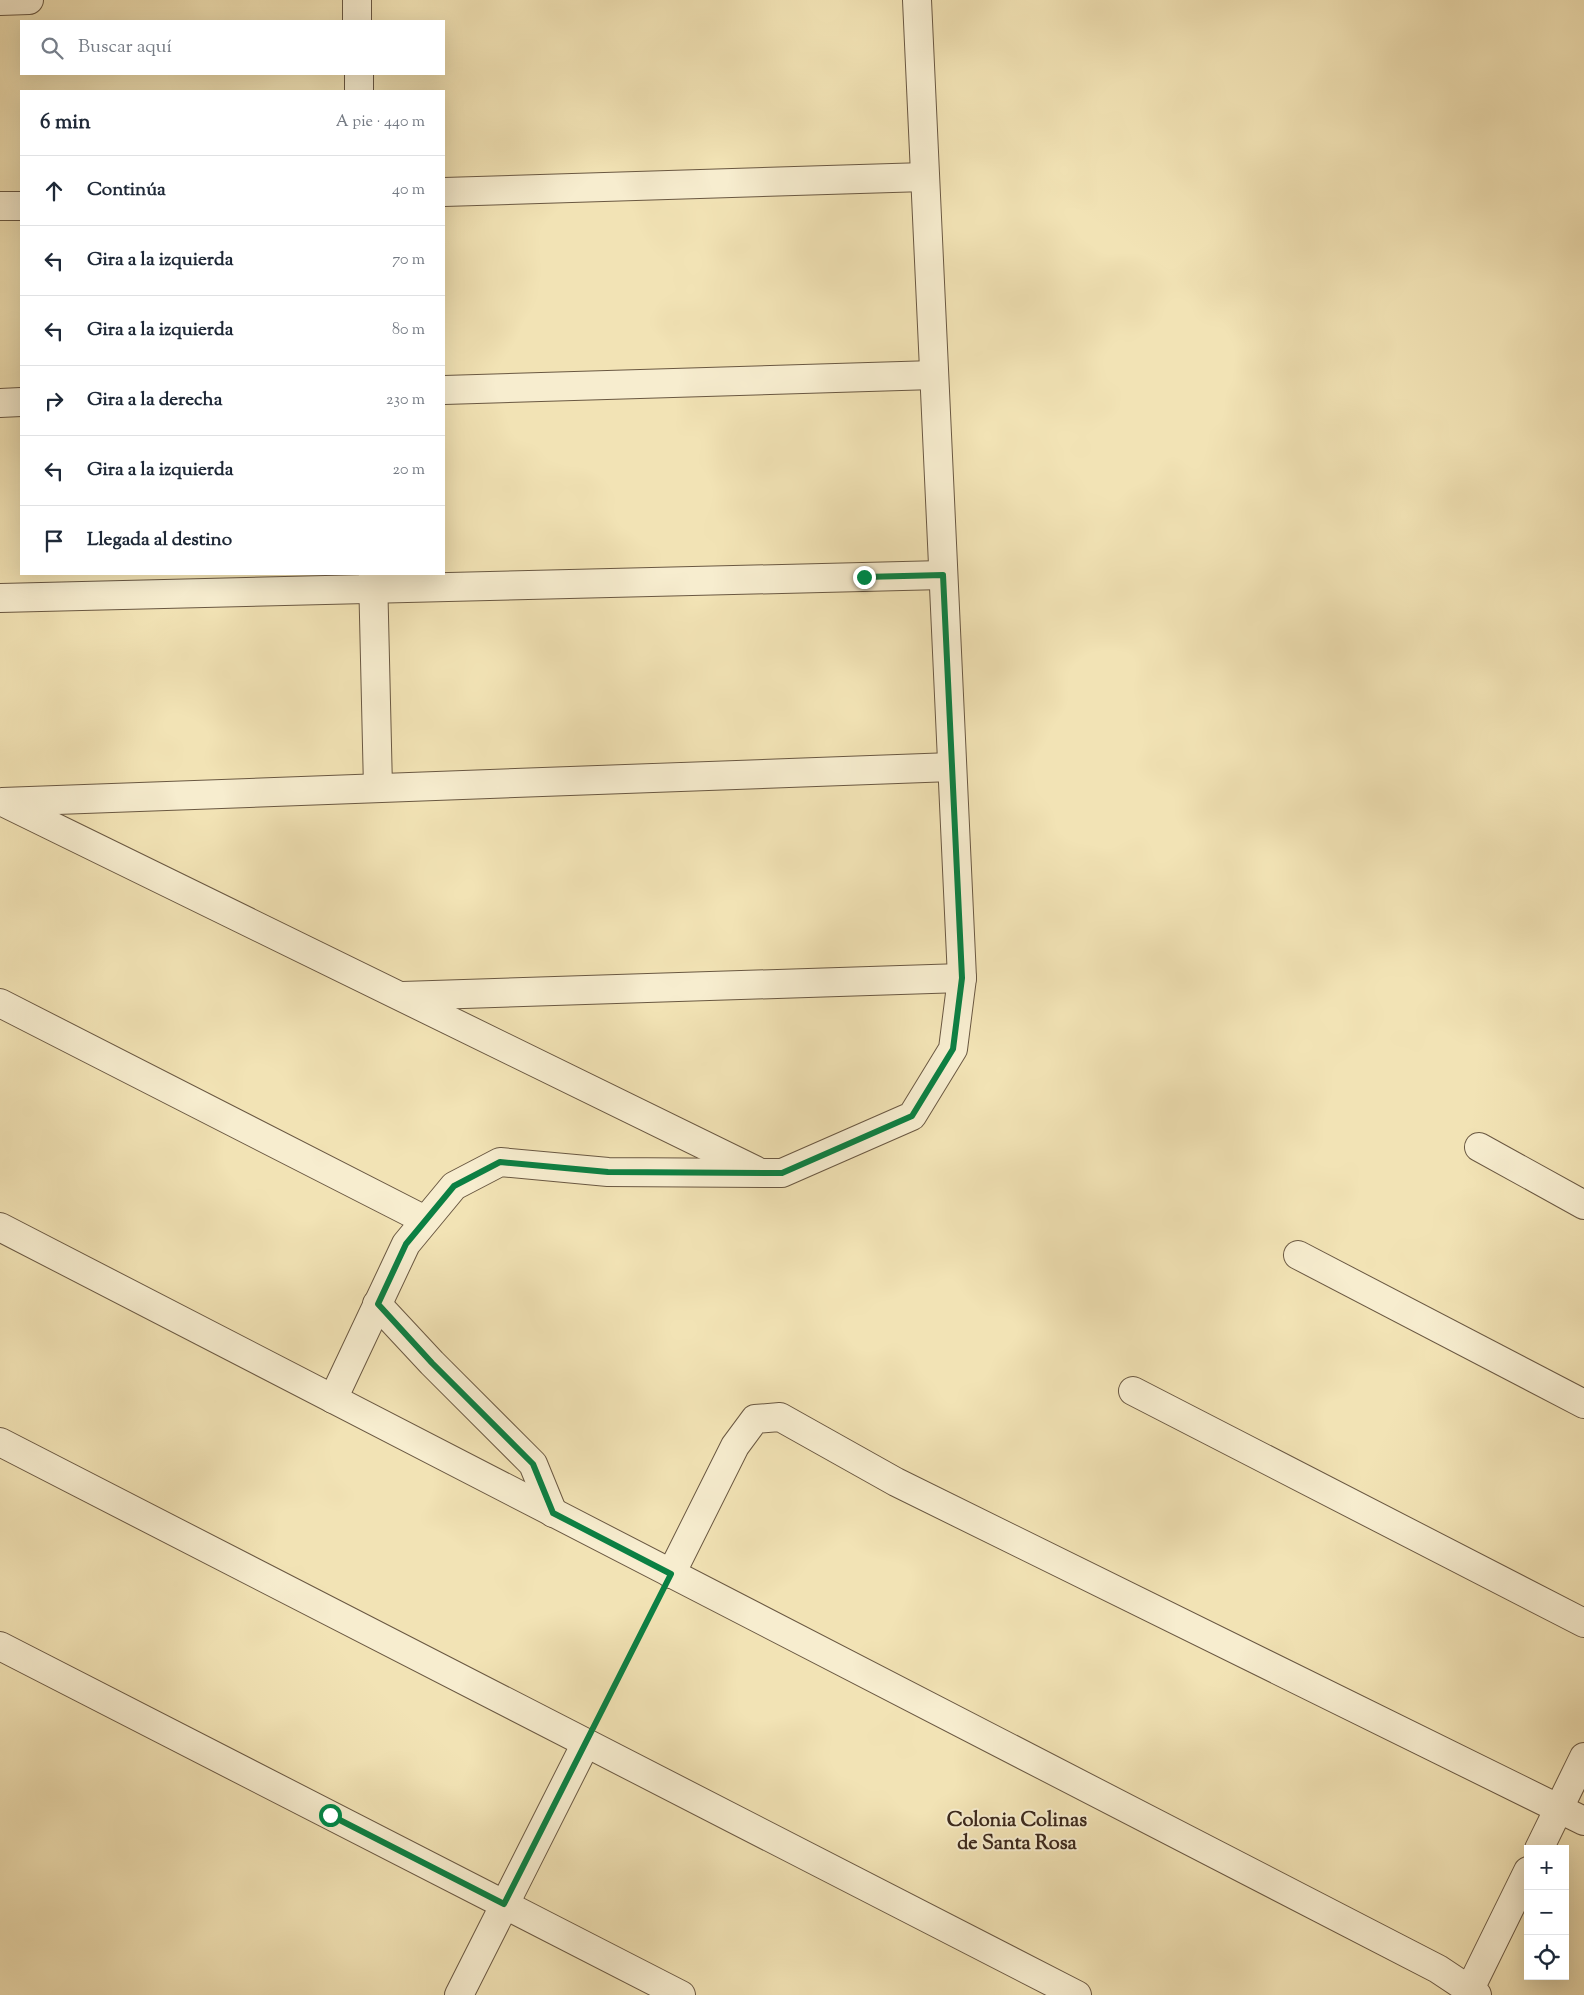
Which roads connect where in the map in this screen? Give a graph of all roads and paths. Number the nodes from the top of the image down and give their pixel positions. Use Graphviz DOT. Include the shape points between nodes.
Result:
graph roads {
  1 [pos="30,0"];
  2 [pos="357,0"];
  3 [pos="917,0"];
  4 [pos="0,1"];
  5 [pos="357,20"];
  6 [pos="359,75"];
  7 [pos="359,90"];
  8 [pos="925,177"];
  9 [pos="445,192"];
  10 [pos="0,206"];
  11 [pos="20,206"];
  12 [pos="934,375"];
  13 [pos="445,390"];
  14 [pos="20,402"];
  15 [pos="0,403"];
  16 [pos="943,575"];
  17 [pos="373,581"];
  18 [pos="0,598"];
  19 [pos="952,767"];
  20 [pos="378,788"];
  21 [pos="1,801"];
  22 [pos="962,978"];
  23 [pos="398,996"];
  24 [pos="0,1003"];
  25 [pos="1478,1147"];
  26 [pos="760,1173"];
  27 [pos="1584,1205"];
  28 [pos="425,1220"];
  29 [pos="0,1227"];
  30 [pos="1298,1254"];
  31 [pos="378,1304"];
  32 [pos="1133,1390"];
  33 [pos="334,1399"];
  34 [pos="1584,1404"];
  35 [pos="0,1442"];
  36 [pos="553,1513"];
  37 [pos="671,1574"];
  38 [pos="1584,1623"];
  39 [pos="0,1646"];
  40 [pos="586,1743"];
  41 [pos="1584,1757"];
  42 [pos="1559,1808"];
  43 [pos="1584,1821"];
  44 [pos="1541,1845"];
  45 [pos="1524,1880"];
  46 [pos="504,1904"];
  47 [pos="1471,1994"];
  48 [pos="459,1995"];
  49 [pos="681,1995"];
  50 [pos="1077,1995"];
  1 -- 4 [label="street"];
  2 -- 5 [label="street"];
  3 -- 8 [label="street"];
  6 -- 7 [label="street"];
  8 -- 9 [label="street"];
  8 -- 12 [label="street"];
  10 -- 11 [label="street"];
  12 -- 13 [label="street"];
  12 -- 16 [label="street"];
  14 -- 15 [label="street"];
  16 -- 17 [label="street"];
  16 -- 19 [label="street"];
  17 -- 18 [label="street"];
  17 -- 20 [label="street"];
  19 -- 20 [label="street"];
  19 -- 22 [label="street"];
  20 -- 21 [label="street"];
  21 -- 23 [label="street"];
  22 -- 23 [label="street"];
  22 -- 26 [label="street" via="953,1049 912,1116 782,1173"];
  23 -- 26 [label="street"];
  24 -- 28 [label="street"];
  25 -- 27 [label="street"];
  26 -- 28 [label="street" via="608,1172 500,1162 454,1186"];
  28 -- 31 [label="street" via="406,1244"];
  29 -- 33 [label="street"];
  30 -- 34 [label="street"];
  31 -- 33 [label="street"];
  31 -- 36 [label="street" via="533,1464"];
  32 -- 38 [label="street"];
  33 -- 36 [label="street"];
  35 -- 40 [label="street"];
  36 -- 37 [label="street"];
  37 -- 40 [label="path"];
  37 -- 42 [label="street" via="736,1446 755,1420 780,1417 896,1482"];
  37 -- 47 [label="street" via="1438,1970"];
  39 -- 46 [label="street"];
  40 -- 46 [label="street"];
  40 -- 50 [label="street"];
  41 -- 42 [label="street"];
  42 -- 43 [label="street"];
  42 -- 44 [label="street"];
  45 -- 47 [label="street"];
  46 -- 48 [label="street"];
  46 -- 49 [label="street"];
}
